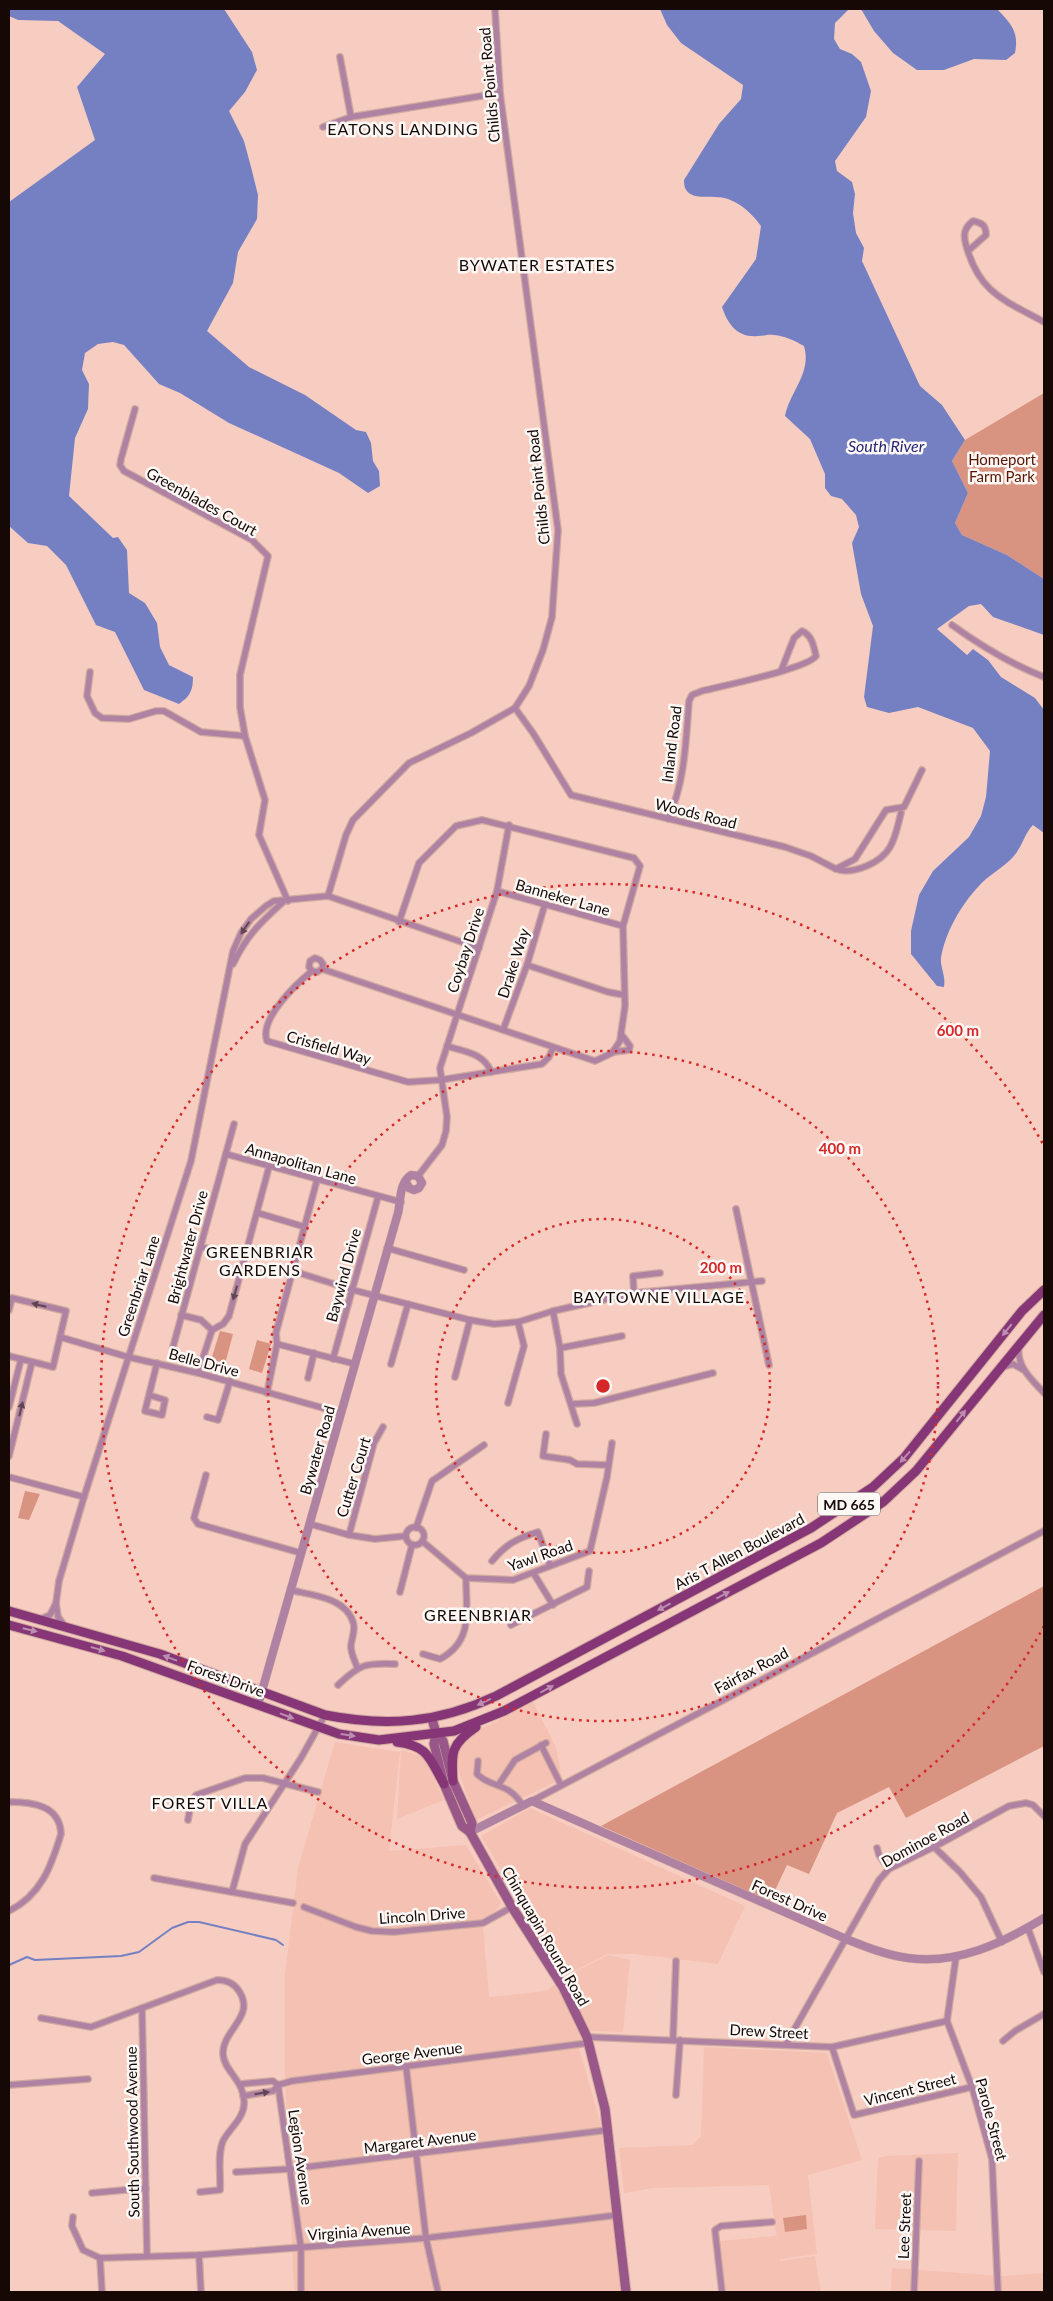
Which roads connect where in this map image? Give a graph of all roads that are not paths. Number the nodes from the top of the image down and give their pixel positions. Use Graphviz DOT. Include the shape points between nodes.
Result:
graph roads {
  1 [pos="495,9"];
  2 [pos="340,57"];
  3 [pos="500,92"];
  4 [pos="351,117"];
  5 [pos="323,128"];
  6 [pos="968,251"];
  7 [pos="1044,322"];
  8 [pos="135,408"];
  9 [pos="952,625"];
  10 [pos="781,671"];
  11 [pos="90,672"];
  12 [pos="1044,677"];
  13 [pos="515,708"];
  14 [pos="245,736"];
  15 [pos="922,770"];
  16 [pos="901,813"];
  17 [pos="668,819"];
  18 [pos="509,825"];
  19 [pos="836,869"];
  20 [pos="497,891"];
  21 [pos="328,896"];
  22 [pos="285,901"];
  23 [pos="545,904"];
  24 [pos="399,922"];
  25 [pos="623,926"];
  26 [pos="478,948"];
  27 [pos="527,965"];
  28 [pos="322,969"];
  29 [pos="312,971"];
  30 [pos="624,995"];
  31 [pos="458,1015"];
  32 [pos="503,1030"];
  33 [pos="621,1034"];
  34 [pos="447,1046"];
  35 [pos="553,1048"];
  36 [pos="612,1052"];
  37 [pos="490,1072"];
  38 [pos="440,1080"];
  39 [pos="234,1124"];
  40 [pos="226,1154"];
  41 [pos="269,1167"];
  42 [pos="418,1176"];
  43 [pos="317,1180"];
  44 [pos="408,1185"];
  45 [pos="378,1197"];
  46 [pos="401,1202"];
  47 [pos="736,1209"];
  48 [pos="258,1213"];
  49 [pos="305,1227"];
  50 [pos="201,1247"];
  51 [pos="387,1248"];
  52 [pos="245,1258"];
  53 [pos="464,1270"];
  54 [pos="293,1271"];
  55 [pos="660,1273"];
  56 [pos="762,1281"];
  57 [pos="752,1282"];
  58 [pos="353,1290"];
  59 [pos="1044,1290"];
  60 [pos="634,1293"];
  61 [pos="374,1296"];
  62 [pos="408,1304"];
  63 [pos="9,1310"];
  64 [pos="553,1311"];
  65 [pos="181,1315"];
  66 [pos="1044,1315"];
  67 [pos="470,1320"];
  68 [pos="518,1322"];
  69 [pos="212,1330"];
  70 [pos="622,1336"];
  71 [pos="60,1337"];
  72 [pos="277,1344"];
  73 [pos="1019,1344"];
  74 [pos="173,1346"];
  75 [pos="560,1348"];
  76 [pos="314,1353"];
  77 [pos="9,1356"];
  78 [pos="128,1358"];
  79 [pos="334,1358"];
  80 [pos="21,1359"];
  81 [pos="32,1362"];
  82 [pos="157,1363"];
  83 [pos="355,1364"];
  84 [pos="391,1364"];
  85 [pos="769,1365"];
  86 [pos="998,1369"];
  87 [pos="1024,1370"];
  88 [pos="198,1373"];
  89 [pos="713,1373"];
  90 [pos="455,1377"];
  91 [pos="308,1378"];
  92 [pos="230,1381"];
  93 [pos="267,1393"];
  94 [pos="1044,1393"];
  95 [pos="149,1395"];
  96 [pos="508,1403"];
  97 [pos="572,1404"];
  98 [pos="9,1408"];
  99 [pos="341,1413"];
  100 [pos="207,1417"];
  101 [pos="577,1424"];
  102 [pos="383,1427"];
  103 [pos="546,1434"];
  104 [pos="612,1443"];
  105 [pos="484,1445"];
  106 [pos="9,1456"];
  107 [pos="608,1465"];
  108 [pos="206,1475"];
  109 [pos="9,1477"];
  110 [pos="84,1497"];
  111 [pos="310,1524"];
  112 [pos="416,1528"];
  113 [pos="1044,1531"];
  114 [pos="349,1535"];
  115 [pos="406,1536"];
  116 [pos="422,1541"];
  117 [pos="412,1545"];
  118 [pos="301,1553"];
  119 [pos="492,1561"];
  120 [pos="550,1565"];
  121 [pos="589,1571"];
  122 [pos="534,1574"];
  123 [pos="466,1578"];
  124 [pos="290,1590"];
  125 [pos="400,1592"];
  126 [pos="56,1603"];
  127 [pos="553,1605"];
  128 [pos="9,1611"];
  129 [pos="41,1619"];
  130 [pos="9,1625"];
  131 [pos="64,1625"];
  132 [pos="511,1626"];
  133 [pos="423,1654"];
  134 [pos="395,1664"];
  135 [pos="357,1668"];
  136 [pos="216,1675"];
  137 [pos="338,1685"];
  138 [pos="210,1686"];
  139 [pos="262,1692"];
  140 [pos="258,1704"];
  141 [pos="325,1715"];
  142 [pos="432,1719"];
  143 [pos="484,1721"];
  144 [pos="317,1728"];
  145 [pos="436,1733"];
  146 [pos="379,1740"];
  147 [pos="478,1761"];
  148 [pos="453,1781"];
  149 [pos="286,1783"];
  150 [pos="444,1784"];
  151 [pos="499,1784"];
  152 [pos="561,1785"];
  153 [pos="318,1792"];
  154 [pos="532,1801"];
  155 [pos="9,1802"];
  156 [pos="523,1806"];
  157 [pos="1044,1816"];
  158 [pos="188,1820"];
  159 [pos="470,1832"];
  160 [pos="877,1848"];
  161 [pos="934,1848"];
  162 [pos="889,1869"];
  163 [pos="154,1878"];
  164 [pos="232,1892"];
  165 [pos="293,1903"];
  166 [pos="304,1907"];
  167 [pos="512,1907"];
  168 [pos="9,1911"];
  169 [pos="1044,1918"];
  170 [pos="1028,1928"];
  171 [pos="846,1939"];
  172 [pos="1002,1942"];
  173 [pos="956,1957"];
  174 [pos="676,1961"];
  175 [pos="1044,1972"];
  176 [pos="142,2008"];
  177 [pos="1044,2014"];
  178 [pos="42,2018"];
  179 [pos="947,2021"];
  180 [pos="588,2040"];
  181 [pos="676,2040"];
  182 [pos="1003,2040"];
  183 [pos="786,2044"];
  184 [pos="832,2047"];
  185 [pos="406,2066"];
  186 [pos="88,2078"];
  187 [pos="241,2084"];
  188 [pos="9,2085"];
  189 [pos="278,2086"];
  190 [pos="972,2087"];
  191 [pos="676,2095"];
  192 [pos="243,2096"];
  193 [pos="608,2130"];
  194 [pos="416,2154"];
  195 [pos="919,2161"];
  196 [pos="290,2169"];
  197 [pos="236,2172"];
  198 [pos="146,2188"];
  199 [pos="200,2192"];
  200 [pos="92,2193"];
  201 [pos="618,2215"];
  202 [pos="73,2217"];
  203 [pos="772,2222"];
  204 [pos="426,2238"];
  205 [pos="301,2248"];
  206 [pos="146,2255"];
  207 [pos="199,2255"];
  208 [pos="100,2258"];
  209 [pos="102,2292"];
  210 [pos="201,2292"];
  211 [pos="301,2292"];
  212 [pos="438,2292"];
  213 [pos="626,2292"];
  214 [pos="722,2292"];
  215 [pos="914,2292"];
  216 [pos="998,2292"];
  1 -- 3 [label="street, Childs Point Road"];
  2 -- 4 [label="street"];
  3 -- 4 [label="street"];
  3 -- 13 [label="street, Childs Point Road" via="558,530 552,617 529,686"];
  4 -- 5 [label="street"];
  6 -- 6 [label="street" via="964,232 973,221 982,223 986,235"];
  6 -- 7 [label="street" via="980,280 993,292"];
  8 -- 14 [label="street, Greenblades Court" via="121,459 124,471 252,540 268,556 240,675 240,707"];
  9 -- 12 [label="street" via="978,644"];
  10 -- 10 [label="street, Inland Road" via="809,662 816,656 812,640 806,633 802,631 794,638"];
  10 -- 17 [label="street, Inland Road" via="692,695 683,768 676,803"];
  11 -- 14 [label="street" via="87,696 95,713 102,718 129,719 164,711 201,732"];
  13 -- 17 [label="street, Woods Road" via="571,795"];
  13 -- 21 [label="street, Childs Point Road" via="409,763 353,820"];
  14 -- 22 [label="street" via="265,800 259,835"];
  15 -- 19 [label="street" via="904,807 886,810 855,859"];
  16 -- 19 [label="street" via="894,838 884,854 850,872"];
  17 -- 19 [label="street, Woods Road" via="785,847"];
  18 -- 20 [label="street, Coybay Drive"];
  18 -- 24 [label="street" via="482,820 456,826 419,863"];
  18 -- 25 [label="street" via="634,858 640,866 639,876"];
  20 -- 23 [label="street, Banneker Lane"];
  20 -- 26 [label="street, Coybay Drive"];
  21 -- 22 [label="street"];
  21 -- 24 [label="street"];
  22 -- 78 [label="street, Greenbriar Lane" via="248,937 229,973 191,1161"];
  23 -- 25 [label="street, Banneker Lane"];
  23 -- 27 [label="street, Drake Way"];
  24 -- 26 [label="street"];
  25 -- 30 [label="street"];
  26 -- 31 [label="street, Coybay Drive"];
  27 -- 30 [label="street"];
  27 -- 32 [label="street, Drake Way"];
  28 -- 29 [label="street, Crisfield Way"];
  28 -- 29 [label="street, Crisfield Way" via="323,964 315,958 310,961"];
  28 -- 31 [label="street, Crisfield Way"];
  29 -- 38 [label="street, Crisfield Way" via="295,985 267,1024 267,1041 408,1082"];
  30 -- 33 [label="street"];
  31 -- 32 [label="street, Crisfield Way"];
  31 -- 34 [label="street, Coybay Drive"];
  32 -- 35 [label="street, Crisfield Way"];
  33 -- 36 [label="street" via="620,1042"];
  33 -- 36 [label="street, Crisfield Way" via="630,1046 629,1050"];
  34 -- 37 [label="street" via="485,1060"];
  34 -- 38 [label="street, Coybay Drive"];
  35 -- 36 [label="street, Crisfield Way" via="595,1061"];
  35 -- 37 [label="street" via="542,1064"];
  37 -- 38 [label="street"];
  38 -- 42 [label="street" via="447,1117 446,1130 442,1145"];
  39 -- 40 [label="street, Annapolitan Lane"];
  40 -- 41 [label="street, Annapolitan Lane"];
  40 -- 50 [label="street, Brightwater Drive"];
  41 -- 43 [label="street, Annapolitan Lane"];
  41 -- 48 [label="street"];
  42 -- 44 [label="street" via="411,1175"];
  42 -- 44 [label="street" via="421,1186 414,1190"];
  43 -- 45 [label="street, Annapolitan Lane"];
  43 -- 49 [label="street"];
  44 -- 46 [label="street, Bywater Road" via="400,1190"];
  45 -- 46 [label="street, Annapolitan Lane"];
  45 -- 58 [label="street, Baywind Drive"];
  46 -- 51 [label="street, Bywater Road"];
  47 -- 57 [label="street"];
  48 -- 49 [label="street"];
  48 -- 52 [label="street"];
  49 -- 54 [label="street"];
  50 -- 52 [label="street"];
  50 -- 65 [label="street, Brightwater Drive"];
  51 -- 53 [label="street"];
  51 -- 61 [label="street, Bywater Road"];
  52 -- 69 [label="street, one-way" via="229,1316"];
  54 -- 58 [label="street"];
  54 -- 72 [label="street" via="276,1333"];
  55 -- 60 [label="street" via="633,1276"];
  56 -- 57 [label="street"];
  57 -- 60 [label="street"];
  57 -- 85 [label="street"];
  58 -- 61 [label="street"];
  58 -- 79 [label="street, Baywind Drive"];
  59 -- 142 [label="main road, Aris T Allen Boulevard / MD 665, one-way" via="1022,1311 904,1458 856,1499 790,1540 496,1696"];
  60 -- 64 [label="street"];
  61 -- 62 [label="street"];
  61 -- 83 [label="street, Bywater Road"];
  62 -- 67 [label="street"];
  62 -- 84 [label="street"];
  71 -- 63 [label="street, one-way" via="66,1312 12,1298"];
  64 -- 68 [label="street"];
  64 -- 75 [label="street"];
  65 -- 69 [label="street" via="201,1320"];
  65 -- 74 [label="street, Brightwater Drive"];
  66 -- 73 [label="main road, Aris T Allen Boulevard / MD 665"];
  67 -- 68 [label="street" via="494,1324"];
  67 -- 90 [label="street"];
  68 -- 96 [label="street" via="524,1346"];
  69 -- 88 [label="street"];
  70 -- 75 [label="street"];
  71 -- 78 [label="street, Belle Drive"];
  71 -- 81 [label="street" via="53,1367"];
  72 -- 76 [label="street"];
  72 -- 93 [label="street"];
  73 -- 86 [label="main road, Aris T Allen Boulevard / MD 665"];
  73 -- 87 [label="street" via="1018,1357"];
  75 -- 97 [label="street" via="561,1374"];
  76 -- 79 [label="street"];
  76 -- 91 [label="street"];
  77 -- 80 [label="street"];
  78 -- 82 [label="street, Belle Drive"];
  78 -- 110 [label="street, Greenbriar Lane"];
  79 -- 83 [label="street"];
  80 -- 81 [label="street"];
  80 -- 98 [label="street"];
  106 -- 81 [label="street, one-way"];
  82 -- 88 [label="street, Belle Drive"];
  82 -- 95 [label="street"];
  83 -- 99 [label="street, Bywater Road"];
  86 -- 87 [label="street" via="1013,1364"];
  143 -- 86 [label="main road, Aris T Allen Boulevard / MD 665, one-way" via="791,1559 866,1514 916,1471"];
  87 -- 94 [label="street"];
  88 -- 92 [label="street, Belle Drive"];
  89 -- 97 [label="street" via="594,1403"];
  92 -- 93 [label="street, Belle Drive"];
  92 -- 100 [label="street" via="218,1420"];
  93 -- 99 [label="street, Belle Drive"];
  97 -- 101 [label="street"];
  99 -- 111 [label="street, Bywater Road"];
  102 -- 114 [label="street, Cutter Court" via="374,1443"];
  103 -- 107 [label="street" via="544,1456 577,1464"];
  104 -- 107 [label="street"];
  105 -- 112 [label="street" via="432,1481"];
  107 -- 120 [label="street, Yawl Road" via="590,1551"];
  108 -- 118 [label="street" via="194,1518 198,1524"];
  109 -- 110 [label="street"];
  110 -- 126 [label="street, Greenbriar Lane" via="59,1581"];
  111 -- 114 [label="street"];
  111 -- 118 [label="street, Bywater Road"];
  112 -- 115 [label="street" via="408,1531"];
  112 -- 116 [label="street" via="423,1533"];
  113 -- 152 [label="street, Fairfax Road"];
  114 -- 115 [label="street" via="375,1539"];
  115 -- 117 [label="street"];
  116 -- 117 [label="street"];
  116 -- 123 [label="street"];
  117 -- 125 [label="street"];
  118 -- 124 [label="street, Bywater Road"];
  119 -- 120 [label="street" via="516,1539 538,1532"];
  120 -- 122 [label="street, Yawl Road"];
  121 -- 127 [label="street" via="587,1588"];
  122 -- 123 [label="street, Yawl Road" via="513,1580"];
  122 -- 127 [label="street"];
  123 -- 133 [label="street" via="466,1631 459,1645 440,1659"];
  124 -- 135 [label="street" via="322,1597 346,1610 354,1622 350,1647"];
  124 -- 139 [label="street, Bywater Road"];
  126 -- 129 [label="street" via="50,1615"];
  126 -- 131 [label="street, Greenbriar Lane" via="58,1617"];
  127 -- 132 [label="street"];
  128 -- 129 [label="main road, Forest Drive"];
  129 -- 131 [label="main road, Forest Drive"];
  130 -- 138 [label="main road, Forest Drive, one-way" via="122,1656"];
  136 -- 131 [label="main road, Forest Drive, one-way"];
  134 -- 135 [label="street"];
  135 -- 137 [label="street"];
  136 -- 138 [label="main road"];
  136 -- 139 [label="main road, Forest Drive"];
  138 -- 140 [label="main road, Forest Drive"];
  139 -- 140 [label="street, Bywater Road"];
  139 -- 141 [label="main road, Forest Drive / MD 665"];
  140 -- 144 [label="main road, Forest Drive / MD 665, one-way"];
  141 -- 142 [label="main road, Forest Drive / MD 665" via="384,1722"];
  141 -- 144 [label="street"];
  142 -- 145 [label="main road, Chinquapin Round Road"];
  143 -- 145 [label="main road, Aris T Allen Boulevard / MD 665"];
  143 -- 148 [label="main road" via="464,1735 453,1749"];
  144 -- 146 [label="main road, Forest Drive / MD 665, one-way"];
  144 -- 149 [label="street"];
  145 -- 146 [label="main road, Forest Drive / MD 665"];
  145 -- 148 [label="main road, Chinquapin Round Road" via="443,1741"];
  145 -- 150 [label="main road, Chinquapin Round Road" via="434,1744"];
  146 -- 150 [label="main road" via="422,1749"];
  147 -- 151 [label="street" via="477,1774"];
  148 -- 159 [label="main road, Chinquapin Round Road" via="472,1823"];
  149 -- 153 [label="street"];
  149 -- 158 [label="street" via="254,1776 202,1792 190,1802"];
  149 -- 164 [label="street" via="244,1844"];
  150 -- 159 [label="main road, Chinquapin Round Road" via="462,1826"];
  151 -- 152 [label="street" via="515,1760 544,1744"];
  151 -- 156 [label="street" via="517,1796"];
  152 -- 154 [label="street, Fairfax Road"];
  154 -- 156 [label="street, Fairfax Road"];
  154 -- 171 [label="street, Forest Drive"];
  155 -- 168 [label="street" via="45,1807 54,1814 61,1834 46,1877 34,1894"];
  156 -- 159 [label="street, Fairfax Road"];
  157 -- 161 [label="street, Dominoe Road" via="1034,1805 1026,1802 1009,1806"];
  159 -- 167 [label="main road, Chinquapin Round Road"];
  160 -- 162 [label="street"];
  161 -- 162 [label="street, Dominoe Road"];
  161 -- 172 [label="street" via="981,1897"];
  162 -- 171 [label="street, Dominoe Road" via="879,1880"];
  163 -- 164 [label="street"];
  164 -- 165 [label="street"];
  166 -- 167 [label="street, Lincoln Drive" via="356,1927 394,1932 483,1923"];
  167 -- 180 [label="main road, Chinquapin Round Road" via="563,1987"];
  169 -- 170 [label="street, Forest Drive"];
  170 -- 172 [label="street, Forest Drive"];
  170 -- 175 [label="street"];
  171 -- 173 [label="street, Forest Drive" via="882,1953 909,1958"];
  171 -- 183 [label="street, Dominoe Road"];
  172 -- 173 [label="street, Forest Drive"];
  173 -- 179 [label="street, Parole Street"];
  174 -- 181 [label="street"];
  176 -- 178 [label="street" via="91,2027"];
  176 -- 187 [label="street" via="217,1980 232,1983 241,1995 244,2013 227,2040 223,2053 226,2064"];
  176 -- 198 [label="street, South Southwood Avenue"];
  177 -- 182 [label="street"];
  179 -- 184 [label="street, Drew Street"];
  179 -- 190 [label="street, Parole Street"];
  180 -- 181 [label="street, Drew Street"];
  180 -- 185 [label="street, George Avenue"];
  180 -- 193 [label="main road, Chinquapin Round Road"];
  181 -- 183 [label="street, Drew Street"];
  181 -- 191 [label="street"];
  183 -- 184 [label="street, Drew Street"];
  184 -- 190 [label="street, Vincent Street" via="854,2115"];
  185 -- 189 [label="street, George Avenue"];
  185 -- 194 [label="street"];
  186 -- 188 [label="street"];
  187 -- 189 [label="street, George Avenue" via="273,2081"];
  187 -- 192 [label="street"];
  192 -- 189 [label="street, one-way" via="273,2091"];
  189 -- 196 [label="street, Legion Avenue"];
  190 -- 216 [label="street, Parole Street" via="992,2159"];
  192 -- 199 [label="street" via="243,2112 223,2143 220,2190"];
  193 -- 194 [label="street, Margaret Avenue"];
  193 -- 201 [label="main road, Chinquapin Round Road"];
  194 -- 196 [label="street, Margaret Avenue"];
  194 -- 204 [label="street"];
  195 -- 215 [label="street, Lee Street"];
  196 -- 197 [label="street, Margaret Avenue"];
  196 -- 205 [label="street, Legion Avenue"];
  198 -- 200 [label="street"];
  198 -- 206 [label="street, South Southwood Avenue"];
  201 -- 204 [label="street, Virginia Avenue"];
  201 -- 213 [label="main road, Chinquapin Round Road"];
  202 -- 208 [label="street" via="72,2226 83,2250"];
  203 -- 214 [label="street" via="721,2226 715,2230"];
  204 -- 205 [label="street, Virginia Avenue"];
  204 -- 212 [label="street"];
  205 -- 207 [label="street, Virginia Avenue"];
  205 -- 211 [label="street, Legion Avenue"];
  206 -- 207 [label="street, Virginia Avenue"];
  206 -- 208 [label="street, Virginia Avenue"];
  207 -- 210 [label="street"];
  208 -- 209 [label="street"];
}
